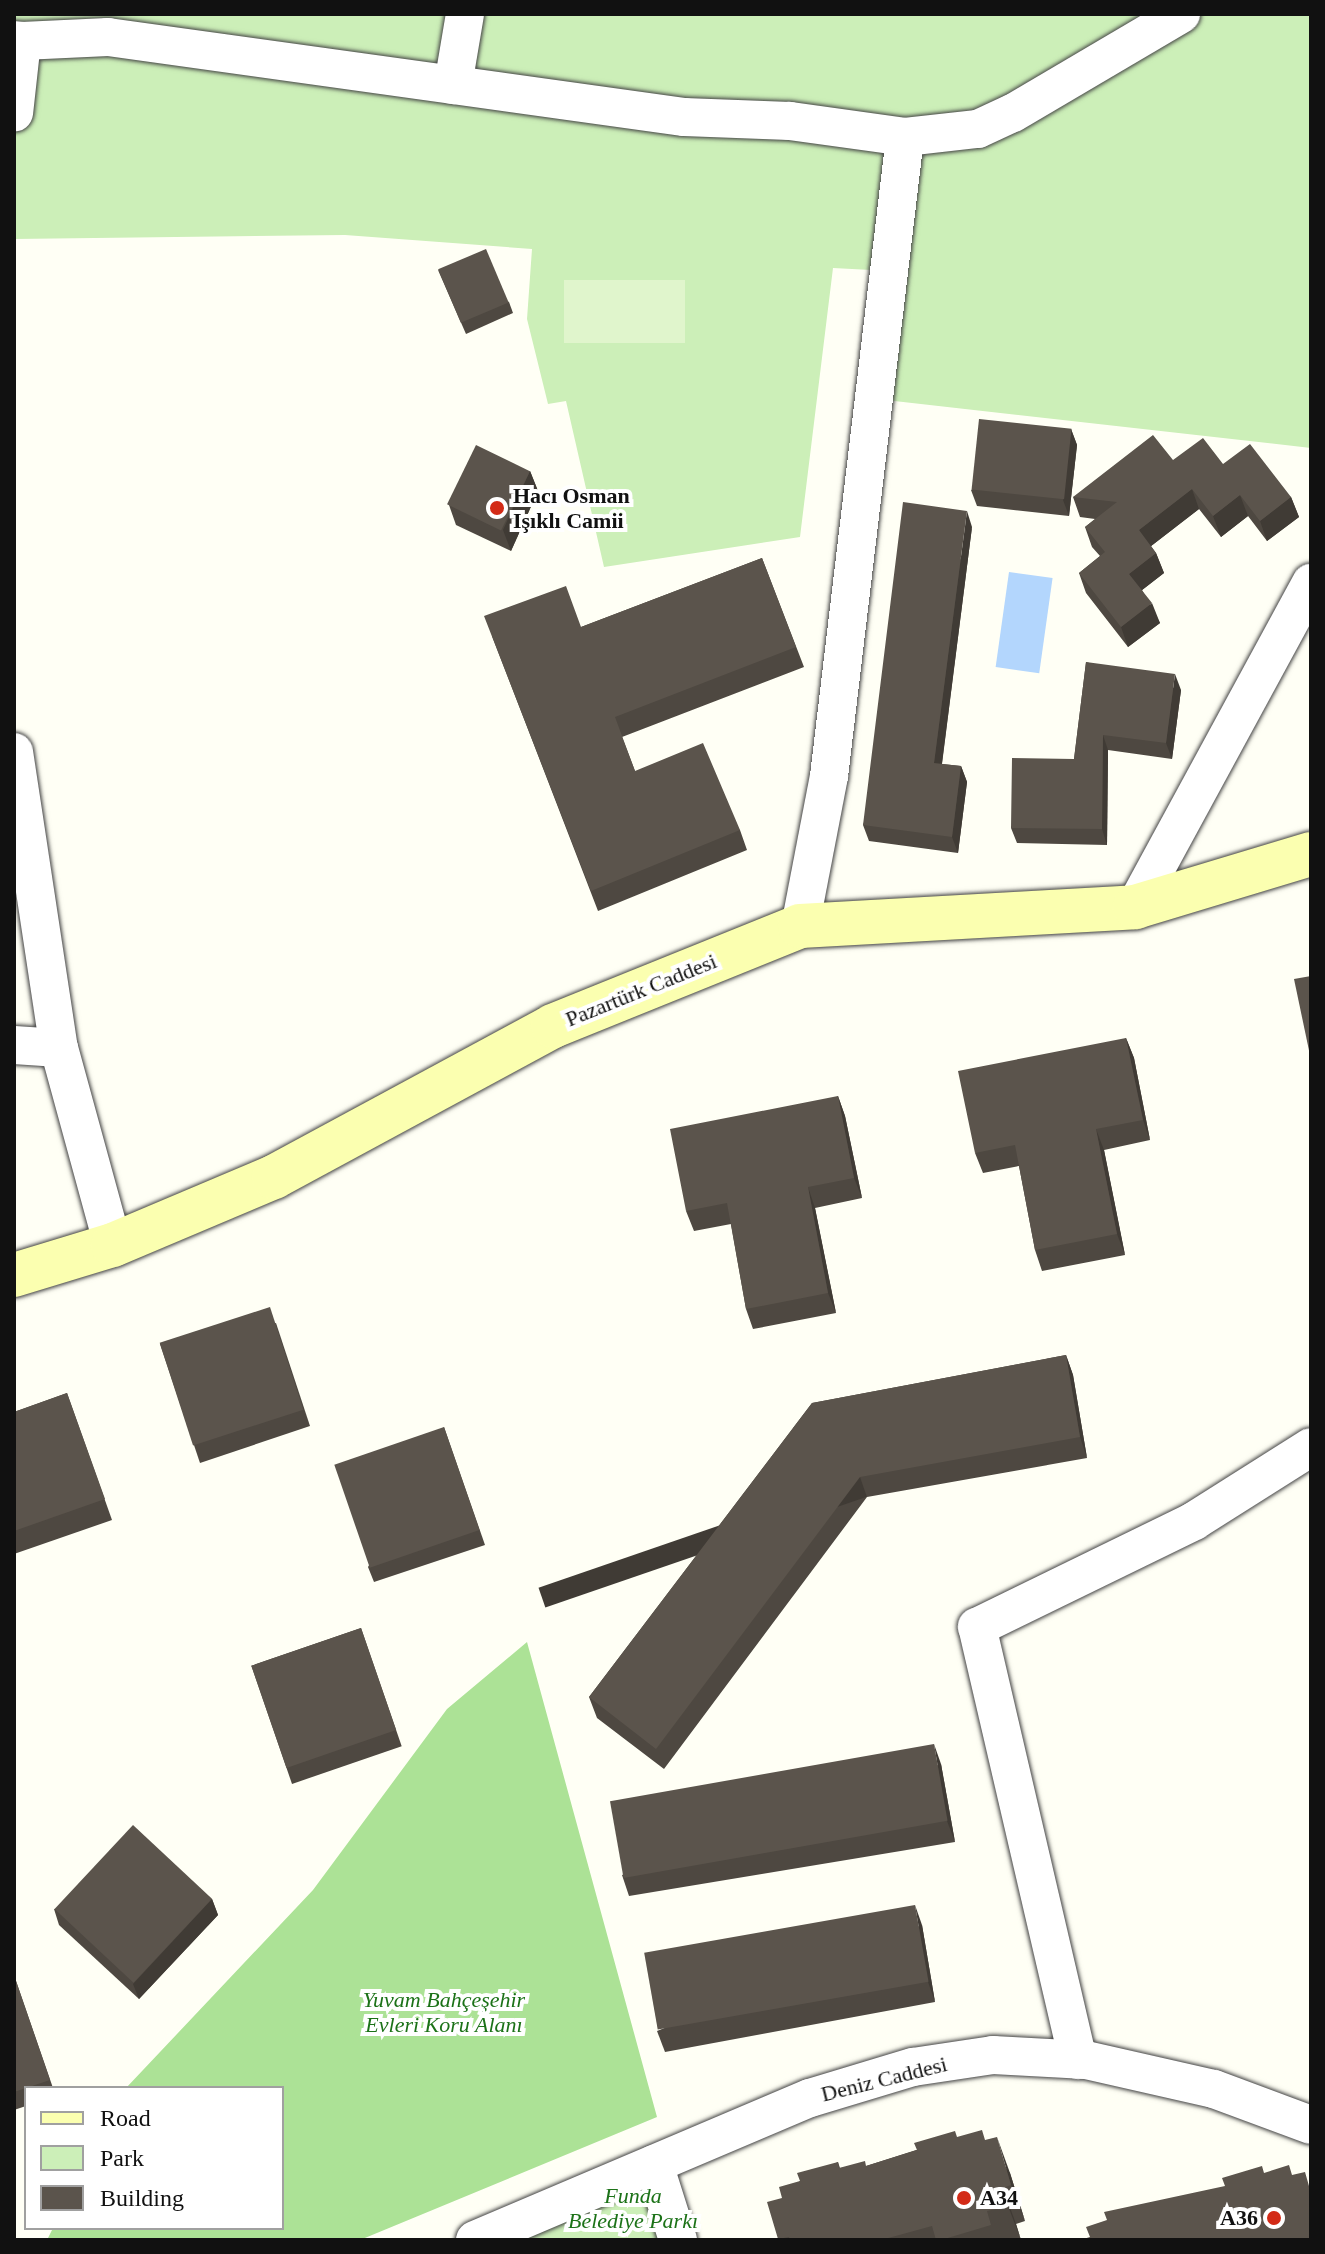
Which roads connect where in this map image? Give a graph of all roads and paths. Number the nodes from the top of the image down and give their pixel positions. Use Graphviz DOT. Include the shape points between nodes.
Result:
graph roads {
  1 [pos="465,14"];
  2 [pos="1181,14"];
  3 [pos="119,25"];
  4 [pos="18,41"];
  5 [pos="453,85"];
  6 [pos="14,113"];
  7 [pos="905,137"];
  8 [pos="1311,583"];
  9 [pos="14,752"];
  10 [pos="1311,854"];
  11 [pos="1135,907"];
  12 [pos="800,926"];
  13 [pos="14,1045"];
  14 [pos="59,1048"];
  15 [pos="113,1245"];
  16 [pos="14,1275"];
  17 [pos="1311,1447"];
  18 [pos="1078,2060"];
  19 [pos="1311,2125"];
  20 [pos="654,2164"];
  21 [pos="475,2240"];
  22 [pos="678,2240"];
  1 -- 5 [label="street"];
  2 -- 7 [label="street" via="1013,113 966,132"];
  3 -- 4 [label="street"];
  3 -- 5 [label="street"];
  4 -- 6 [label="street"];
  5 -- 7 [label="street" via="684,117 790,121"];
  7 -- 12 [label="street" via="829,776"];
  8 -- 11 [label="street"];
  9 -- 14 [label="street"];
  10 -- 11 [label="street, Pazartürk Caddesi"];
  11 -- 12 [label="street, Pazartürk Caddesi"];
  12 -- 15 [label="street, Pazartürk Caddesi" via="553,1026 274,1177"];
  13 -- 14 [label="street"];
  14 -- 15 [label="street"];
  15 -- 16 [label="street, Pazartürk Caddesi"];
  17 -- 18 [label="street" via="1194,1521 977,1627"];
  18 -- 19 [label="street, Deniz Caddesi" via="1214,2089"];
  18 -- 20 [label="street, Deniz Caddesi" via="993,2055 913,2067 810,2098"];
  20 -- 21 [label="street, Deniz Caddesi"];
  20 -- 22 [label="street"];
}
